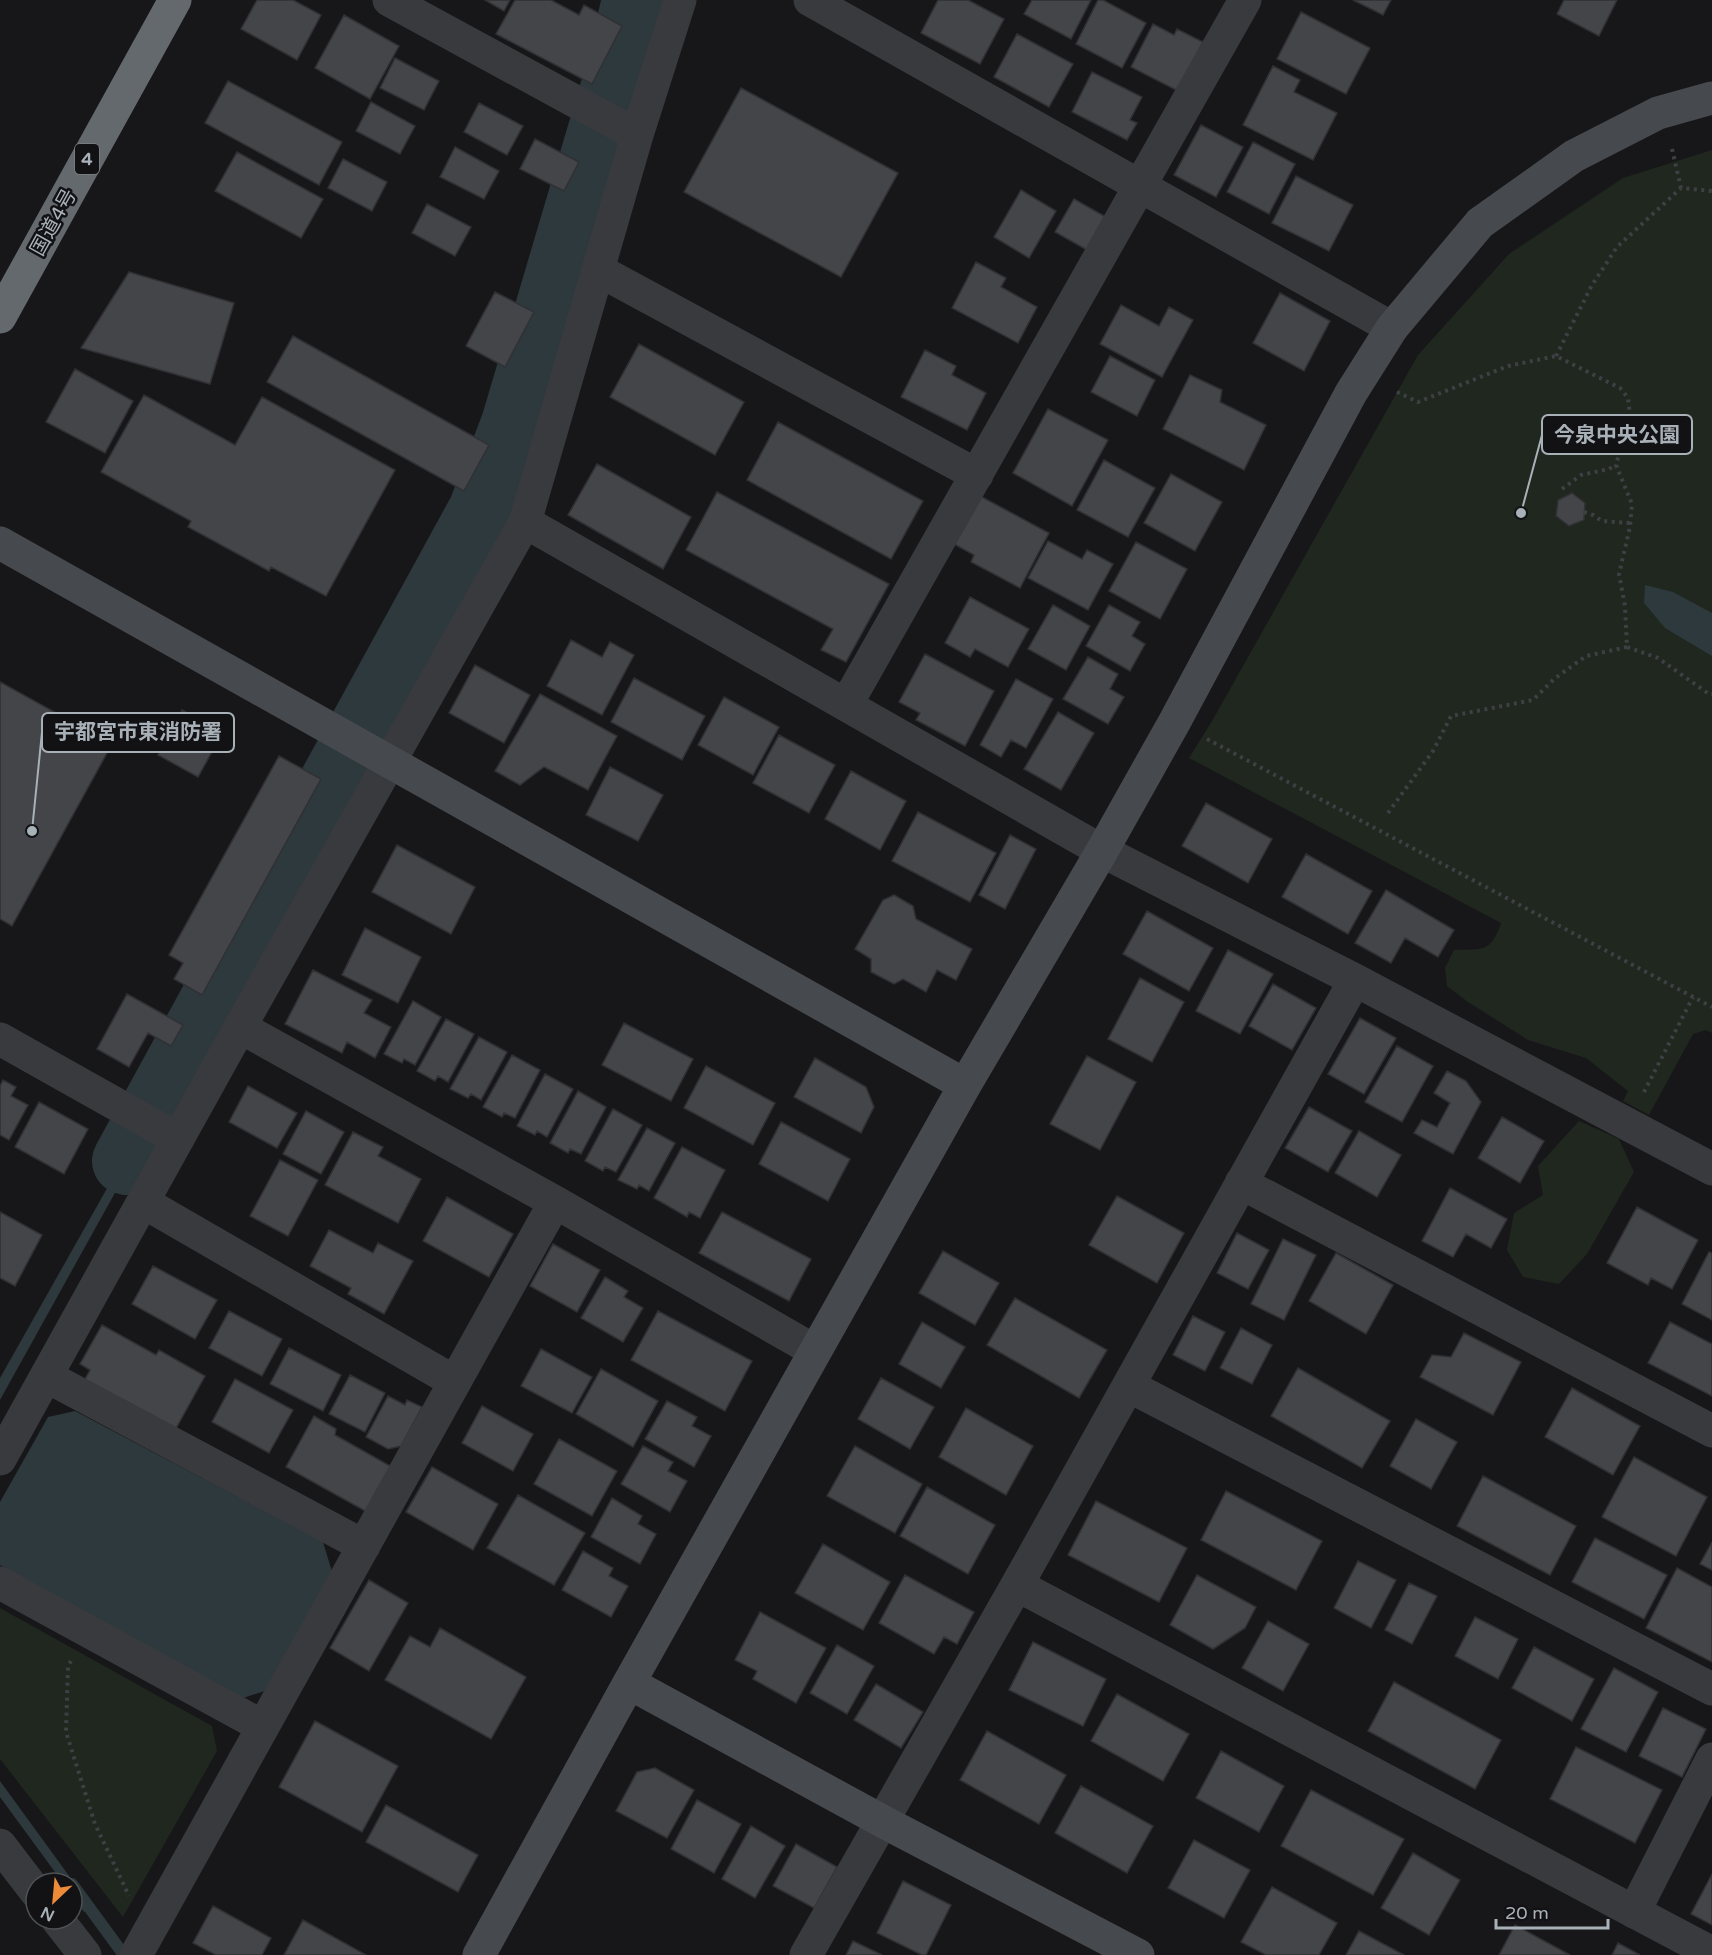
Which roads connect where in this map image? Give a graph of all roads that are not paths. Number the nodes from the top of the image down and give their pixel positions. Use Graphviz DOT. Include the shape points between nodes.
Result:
graph roads {
  1 [pos="175,0"];
  2 [pos="389,0"];
  3 [pos="680,0"];
  4 [pos="810,0"];
  5 [pos="1245,0"];
  6 [pos="1712,98"];
  7 [pos="637,135"];
  8 [pos="1140,186"];
  9 [pos="598,270"];
  10 [pos="0,317"];
  11 [pos="1392,328"];
  12 [pos="977,475"];
  13 [pos="525,522"];
  14 [pos="0,543"];
  15 [pos="846,705"];
  16 [pos="389,761"];
  17 [pos="1102,851"];
  18 [pos="1355,981"];
  19 [pos="240,1027"];
  20 [pos="0,1039"];
  21 [pos="965,1085"];
  22 [pos="178,1139"];
  23 [pos="1712,1169"];
  24 [pos="1241,1183"];
  25 [pos="143,1202"];
  26 [pos="555,1202"];
  27 [pos="816,1351"];
  28 [pos="46,1376"];
  29 [pos="455,1382"];
  30 [pos="1129,1386"];
  31 [pos="1712,1431"];
  32 [pos="0,1459"];
  33 [pos="364,1546"];
  34 [pos="0,1583"];
  35 [pos="1017,1585"];
  36 [pos="629,1683"];
  37 [pos="1712,1689"];
  38 [pos="262,1726"];
  39 [pos="1712,1759"];
  40 [pos="882,1821"];
  41 [pos="0,1845"];
  42 [pos="24,1876"];
  43 [pos="1634,1912"];
  44 [pos="66,1931"];
  45 [pos="140,1948"];
  46 [pos="1712,1953"];
  47 [pos="85,1955"];
  48 [pos="479,1955"];
  49 [pos="806,1955"];
  50 [pos="1138,1955"];
  1 -- 10 [label="highway, 国道4号 / 4"];
  2 -- 7 [label="street"];
  3 -- 7 [label="street"];
  4 -- 8 [label="street"];
  5 -- 8 [label="street"];
  6 -- 11 [label="street" via="1658,113 1574,156 1480,223"];
  7 -- 9 [label="street"];
  8 -- 11 [label="street"];
  8 -- 12 [label="street"];
  9 -- 12 [label="street"];
  9 -- 13 [label="street"];
  11 -- 17 [label="street" via="1351,393"];
  12 -- 15 [label="street"];
  13 -- 15 [label="street"];
  13 -- 16 [label="street"];
  14 -- 16 [label="street"];
  15 -- 17 [label="street"];
  16 -- 19 [label="street"];
  16 -- 21 [label="street"];
  17 -- 18 [label="street"];
  17 -- 21 [label="street"];
  18 -- 23 [label="street"];
  18 -- 24 [label="street"];
  19 -- 22 [label="street"];
  19 -- 26 [label="street"];
  20 -- 22 [label="street"];
  21 -- 27 [label="street"];
  22 -- 25 [label="street"];
  24 -- 30 [label="street"];
  24 -- 31 [label="street"];
  25 -- 28 [label="street"];
  25 -- 29 [label="street"];
  26 -- 27 [label="street"];
  26 -- 29 [label="street"];
  27 -- 36 [label="street"];
  28 -- 32 [label="street"];
  28 -- 33 [label="street"];
  29 -- 33 [label="street"];
  30 -- 35 [label="street"];
  30 -- 37 [label="street"];
  33 -- 38 [label="street"];
  34 -- 38 [label="street"];
  35 -- 40 [label="street"];
  35 -- 43 [label="street"];
  36 -- 40 [label="street"];
  36 -- 48 [label="street"];
  38 -- 45 [label="street"];
  39 -- 43 [label="street"];
  40 -- 49 [label="street"];
  40 -- 50 [label="street"];
  41 -- 42 [label="street"];
  43 -- 46 [label="street"];
  44 -- 47 [label="street"];
}
